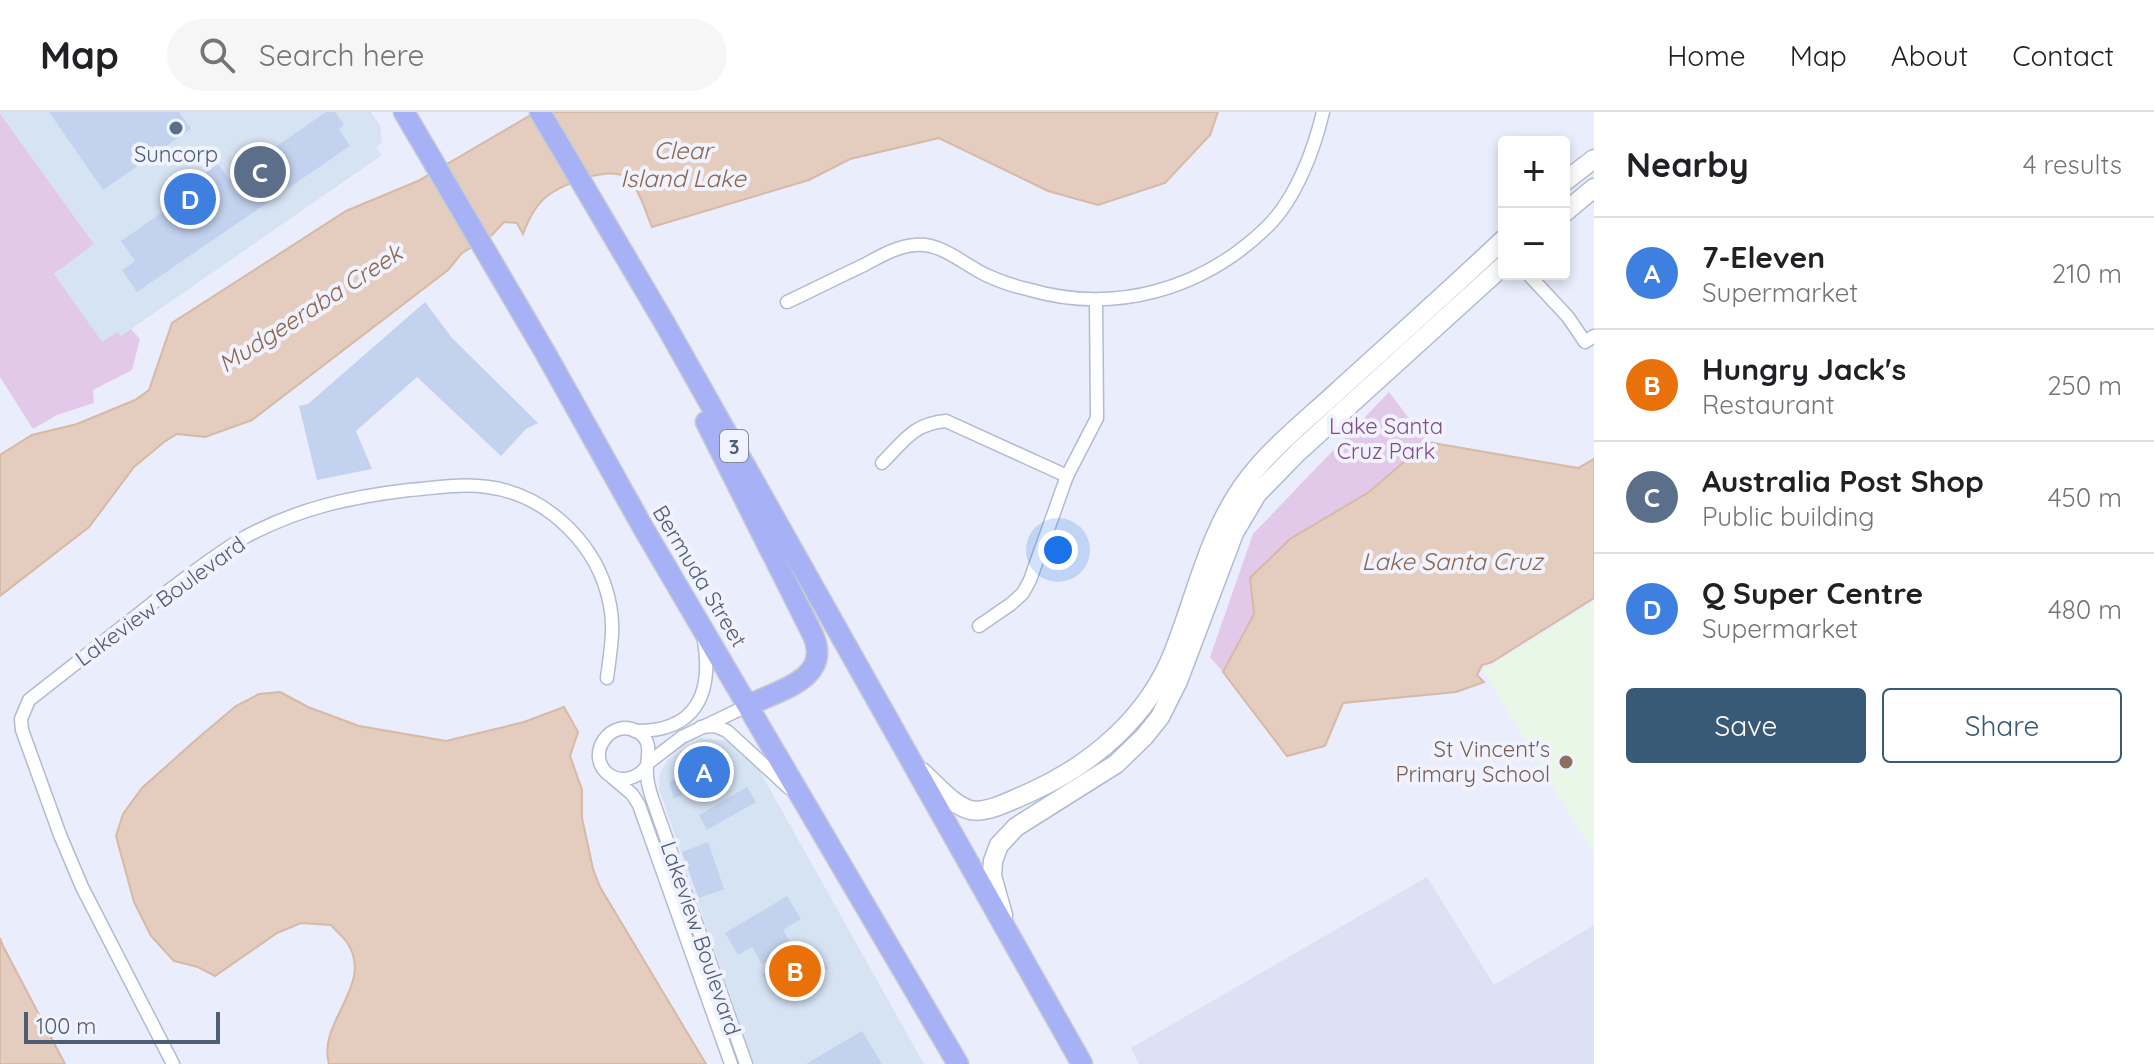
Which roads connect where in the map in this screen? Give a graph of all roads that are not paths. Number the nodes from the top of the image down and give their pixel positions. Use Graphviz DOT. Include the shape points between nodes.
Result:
graph roads {
  1 [pos="404,112"];
  2 [pos="540,112"];
  3 [pos="1323,112"];
  4 [pos="1594,159"];
  5 [pos="1570,177"];
  6 [pos="1594,188"];
  7 [pos="1570,208"];
  8 [pos="1498,247"];
  9 [pos="1498,270"];
  10 [pos="1534,280"];
  11 [pos="1096,301"];
  12 [pos="787,302"];
  13 [pos="664,322"];
  14 [pos="1594,336"];
  15 [pos="882,463"];
  16 [pos="1067,476"];
  17 [pos="700,622"];
  18 [pos="979,626"];
  19 [pos="607,678"];
  20 [pos="749,705"];
  21 [pos="1129,724"];
  22 [pos="701,727"];
  23 [pos="635,731"];
  24 [pos="1144,737"];
  25 [pos="911,761"];
  26 [pos="647,764"];
  27 [pos="608,773"];
  28 [pos="1074,791"];
  29 [pos="1005,805"];
  30 [pos="809,807"];
  31 [pos="648,828"];
  32 [pos="666,837"];
  33 [pos="1007,927"];
  34 [pos="698,928"];
  35 [pos="684,932"];
  36 [pos="173,1064"];
  37 [pos="731,1064"];
  38 [pos="746,1064"];
  39 [pos="958,1064"];
  40 [pos="1082,1064"];
  1 -- 17 [label="main road, Bermuda Street"];
  2 -- 13 [label="main road, 3"];
  3 -- 11 [label="street" via="1301,177 1270,224 1234,255 1178,287"];
  4 -- 5 [label="street"];
  6 -- 7 [label="street"];
  8 -- 21 [label="street" via="1289,435 1248,479 1219,524 1165,672"];
  9 -- 24 [label="street" via="1257,494 1234,533 1171,698"];
  10 -- 14 [label="street" via="1585,342"];
  11 -- 12 [label="street" via="1028,290 987,276 934,246 914,245"];
  11 -- 16 [label="street" via="1097,418"];
  13 -- 20 [label="main road" via="714,439 818,651 809,674"];
  13 -- 25 [label="main road, 3"];
  15 -- 16 [label="street" via="927,422 946,421"];
  16 -- 18 [label="street" via="1023,593"];
  17 -- 20 [label="main road, Bermuda Street"];
  17 -- 23 [label="street" via="707,669 699,702 669,726"];
  19 -- 36 [label="street, Lakeview Boulevard" via="611,608 589,552 562,522 532,501 488,487 465,486 361,495 272,524 222,551 29,700 22,730 60,835"];
  20 -- 22 [label="street"];
  20 -- 30 [label="main road, Bermuda Street"];
  21 -- 24 [label="street"];
  21 -- 29 [label="street" via="1086,760"];
  22 -- 26 [label="street"];
  22 -- 30 [label="street" via="733,735"];
  23 -- 26 [label="street" via="648,744"];
  23 -- 27 [label="street" via="616,730 602,742 599,758"];
  24 -- 28 [label="street" via="1116,764"];
  25 -- 29 [label="street" via="959,807 984,811"];
  25 -- 33 [label="main road, 3"];
  26 -- 27 [label="street" via="631,778"];
  26 -- 32 [label="street, Lakeview Boulevard" via="650,793"];
  27 -- 31 [label="street, Lakeview Boulevard" via="634,796"];
  28 -- 29 [label="street" via="1000,825 997,817"];
  28 -- 33 [label="street" via="1016,827 999,845 992,876"];
  30 -- 39 [label="main road, Bermuda Street"];
  31 -- 32 [label="street"];
  31 -- 35 [label="street, Lakeview Boulevard"];
  32 -- 34 [label="street, Lakeview Boulevard"];
  33 -- 40 [label="main road, 3"];
  34 -- 35 [label="street"];
  34 -- 38 [label="street, Lakeview Boulevard"];
  35 -- 37 [label="street, Lakeview Boulevard"];
}
